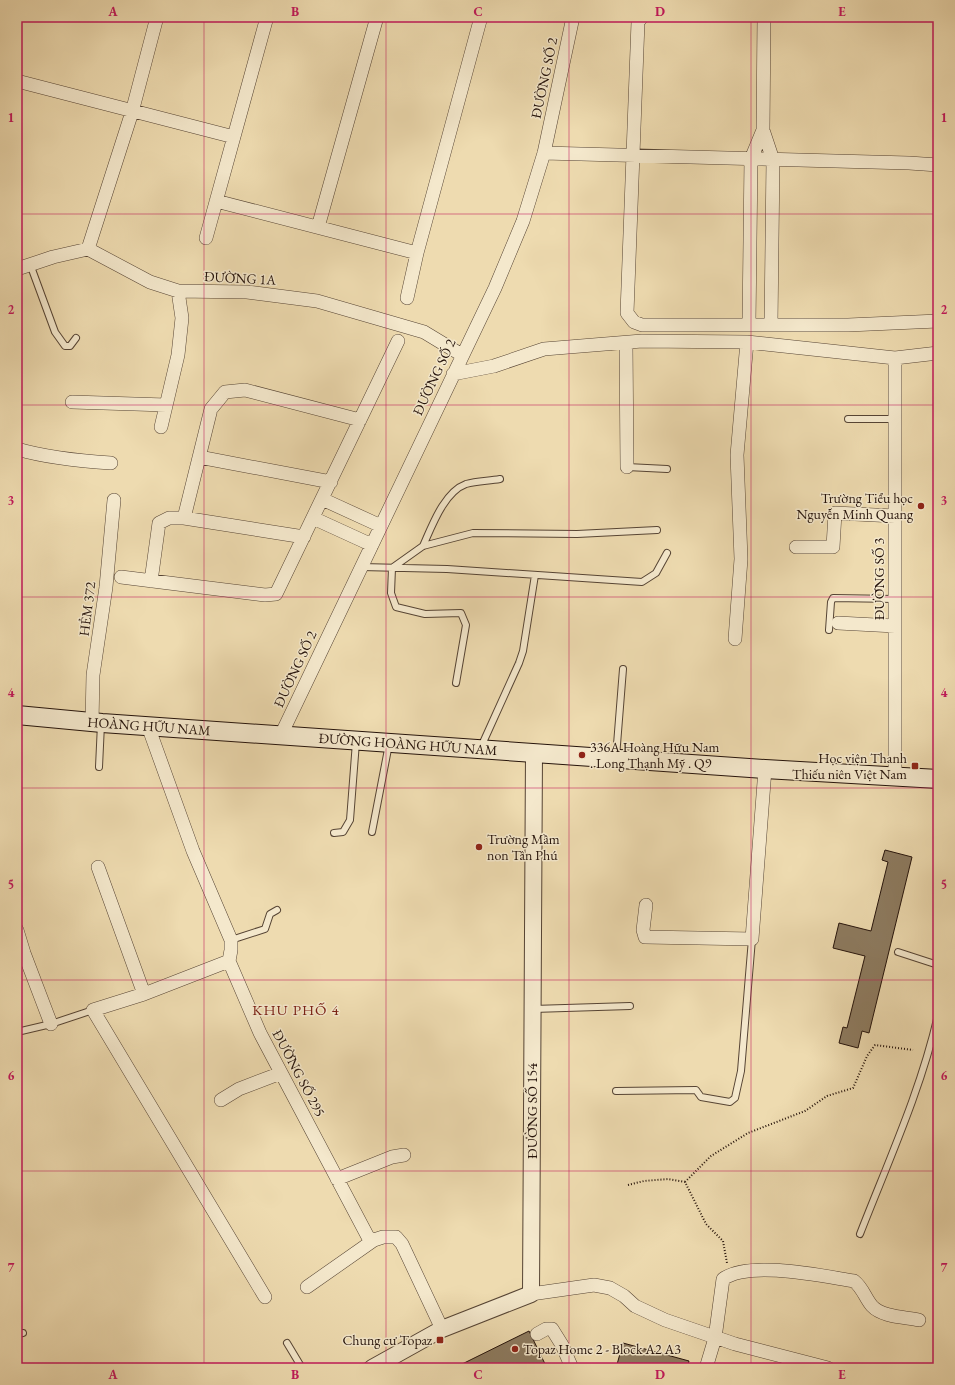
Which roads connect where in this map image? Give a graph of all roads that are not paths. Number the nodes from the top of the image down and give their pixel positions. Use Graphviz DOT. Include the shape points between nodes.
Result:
graph roads {
  1 [pos="157,17"];
  2 [pos="267,17"];
  3 [pos="377,17"];
  4 [pos="481,17"];
  5 [pos="642,17"];
  6 [pos="764,17"];
  7 [pos="568,19"];
  8 [pos="17,81"];
  9 [pos="132,112"];
  10 [pos="763,130"];
  11 [pos="234,137"];
  12 [pos="544,153"];
  13 [pos="634,156"];
  14 [pos="751,159"];
  15 [pos="773,160"];
  16 [pos="938,165"];
  17 [pos="216,201"];
  18 [pos="318,227"];
  19 [pos="206,238"];
  20 [pos="88,249"];
  21 [pos="417,253"];
  22 [pos="30,264"];
  23 [pos="17,268"];
  24 [pos="178,291"];
  25 [pos="407,298"];
  26 [pos="938,321"];
  27 [pos="749,324"];
  28 [pos="771,325"];
  29 [pos="76,338"];
  30 [pos="398,341"];
  31 [pos="747,342"];
  32 [pos="626,343"];
  33 [pos="938,353"];
  34 [pos="462,355"];
  35 [pos="895,358"];
  36 [pos="453,374"];
  37 [pos="72,402"];
  38 [pos="166,405"];
  39 [pos="848,419"];
  40 [pos="895,419"];
  41 [pos="360,420"];
  42 [pos="161,427"];
  43 [pos="17,449"];
  44 [pos="200,457"];
  45 [pos="111,463"];
  46 [pos="627,467"];
  47 [pos="667,469"];
  48 [pos="500,479"];
  49 [pos="331,482"];
  50 [pos="322,499"];
  51 [pos="114,500"];
  52 [pos="895,516"];
  53 [pos="184,518"];
  54 [pos="313,518"];
  55 [pos="381,526"];
  56 [pos="657,530"];
  57 [pos="304,537"];
  58 [pos="372,545"];
  59 [pos="423,546"];
  60 [pos="796,547"];
  61 [pos="667,553"];
  62 [pos="361,567"];
  63 [pos="392,568"];
  64 [pos="535,575"];
  65 [pos="121,577"];
  66 [pos="151,581"];
  67 [pos="895,599"];
  68 [pos="834,626"];
  69 [pos="895,626"];
  70 [pos="735,638"];
  71 [pos="623,669"];
  72 [pos="456,682"];
  73 [pos="17,715"];
  74 [pos="97,722"];
  75 [pos="148,726"];
  76 [pos="281,735"];
  77 [pos="356,740"];
  78 [pos="389,743"];
  79 [pos="480,749"];
  80 [pos="534,753"];
  81 [pos="616,758"];
  82 [pos="99,767"];
  83 [pos="765,769"];
  84 [pos="895,776"];
  85 [pos="938,779"];
  86 [pos="372,832"];
  87 [pos="334,833"];
  88 [pos="98,867"];
  89 [pos="646,905"];
  90 [pos="276,910"];
  91 [pos="17,930"];
  92 [pos="752,939"];
  93 [pos="231,940"];
  94 [pos="898,952"];
  95 [pos="229,961"];
  96 [pos="938,965"];
  97 [pos="144,994"];
  98 [pos="630,1006"];
  99 [pos="533,1009"];
  100 [pos="93,1010"];
  101 [pos="938,1015"];
  102 [pos="51,1024"];
  103 [pos="17,1032"];
  104 [pos="281,1073"];
  105 [pos="616,1092"];
  106 [pos="221,1100"];
  107 [pos="404,1155"];
  108 [pos="337,1179"];
  109 [pos="860,1234"];
  110 [pos="374,1240"];
  111 [pos="307,1287"];
  112 [pos="531,1294"];
  113 [pos="264,1297"];
  114 [pos="919,1320"];
  115 [pos="442,1329"];
  116 [pos="537,1334"];
  117 [pos="715,1338"];
  118 [pos="287,1343"];
  119 [pos="788,1363"];
  120 [pos="302,1368"];
  121 [pos="372,1368"];
  122 [pos="572,1368"];
  123 [pos="706,1368"];
  124 [pos="828,1368"];
  1 -- 9 [label="street"];
  2 -- 11 [label="street"];
  3 -- 18 [label="street"];
  4 -- 21 [label="street"];
  5 -- 13 [label="street" via="638,22"];
  6 -- 10 [label="street"];
  7 -- 12 [label="street, ĐƯỜNG SỐ 2"];
  8 -- 9 [label="street"];
  9 -- 11 [label="street"];
  9 -- 20 [label="street"];
  10 -- 14 [label="street"];
  10 -- 15 [label="street"];
  11 -- 17 [label="street"];
  12 -- 13 [label="street"];
  12 -- 34 [label="street, ĐƯỜNG SỐ 2" via="523,221 495,288"];
  13 -- 14 [label="street"];
  13 -- 27 [label="street" via="628,313 634,322 642,325"];
  14 -- 15 [label="street"];
  14 -- 27 [label="street"];
  15 -- 16 [label="street"];
  15 -- 28 [label="street"];
  17 -- 18 [label="street"];
  17 -- 19 [label="street"];
  18 -- 21 [label="street"];
  20 -- 22 [label="street"];
  20 -- 24 [label="street, ĐƯỜNG 1A" via="150,282"];
  21 -- 25 [label="street"];
  22 -- 23 [label="street"];
  22 -- 29 [label="lane" via="55,332 65,346 70,346"];
  24 -- 34 [label="street, ĐƯỜNG 1A" via="247,292 317,301 424,332"];
  24 -- 38 [label="street" via="182,318 178,355"];
  26 -- 28 [label="street"];
  27 -- 28 [label="street"];
  30 -- 41 [label="street"];
  31 -- 32 [label="street"];
  31 -- 35 [label="street"];
  31 -- 70 [label="street" via="737,456 741,560"];
  32 -- 36 [label="street" via="544,349 494,366"];
  32 -- 46 [label="street"];
  33 -- 35 [label="street"];
  34 -- 36 [label="street, ĐƯỜNG SỐ 2"];
  35 -- 40 [label="street, ĐƯỜNG SỐ 3"];
  36 -- 55 [label="street, ĐƯỜNG SỐ 2"];
  37 -- 38 [label="street"];
  38 -- 42 [label="street"];
  39 -- 40 [label="lane"];
  40 -- 52 [label="street, ĐƯỜNG SỐ 3"];
  41 -- 44 [label="street" via="245,390 225,392 211,409"];
  41 -- 49 [label="street"];
  43 -- 45 [label="street" via="67,459"];
  44 -- 49 [label="street"];
  44 -- 53 [label="street"];
  46 -- 47 [label="lane"];
  48 -- 59 [label="lane" via="465,485 447,499 437,514"];
  49 -- 50 [label="street"];
  50 -- 54 [label="street"];
  50 -- 55 [label="street"];
  51 -- 74 [label="street, HẺM 372" via="106,586 93,675"];
  52 -- 60 [label="street" via="835,513 833,547"];
  52 -- 67 [label="street, ĐƯỜNG SỐ 3"];
  53 -- 57 [label="street"];
  53 -- 66 [label="street" via="169,518 159,523"];
  54 -- 57 [label="street"];
  54 -- 58 [label="street"];
  55 -- 58 [label="street, ĐƯỜNG SỐ 2"];
  56 -- 59 [label="lane" via="577,534 473,533"];
  57 -- 66 [label="street" via="274,596"];
  58 -- 62 [label="street, ĐƯỜNG SỐ 2"];
  59 -- 63 [label="lane"];
  61 -- 64 [label="lane" via="656,574 642,582"];
  62 -- 63 [label="lane"];
  62 -- 76 [label="street, ĐƯỜNG SỐ 2"];
  63 -- 64 [label="lane"];
  63 -- 72 [label="lane" via="391,593 396,608 425,614 461,613 466,625"];
  64 -- 79 [label="lane" via="523,651"];
  65 -- 66 [label="street"];
  67 -- 68 [label="lane" via="833,598 831,602"];
  67 -- 69 [label="street, ĐƯỜNG SỐ 3"];
  68 -- 69 [label="street"];
  69 -- 84 [label="street, ĐƯỜNG SỐ 3"];
  71 -- 81 [label="lane"];
  73 -- 74 [label="main road, HOÀNG HỮU NAM"];
  74 -- 75 [label="main road, HOÀNG HỮU NAM"];
  74 -- 82 [label="lane"];
  75 -- 76 [label="main road, HOÀNG HỮU NAM"];
  75 -- 93 [label="street, ĐƯỜNG SỐ 295" via="193,851"];
  76 -- 77 [label="main road, ĐƯỜNG HOÀNG HỮU NAM"];
  77 -- 78 [label="main road, ĐƯỜNG HOÀNG HỮU NAM"];
  77 -- 87 [label="lane" via="350,820 343,832"];
  78 -- 79 [label="main road, ĐƯỜNG HOÀNG HỮU NAM"];
  78 -- 86 [label="lane"];
  79 -- 80 [label="main road, ĐƯỜNG HOÀNG HỮU NAM"];
  80 -- 81 [label="main road"];
  80 -- 99 [label="street, ĐƯỜNG SỐ 154"];
  81 -- 83 [label="main road"];
  83 -- 84 [label="main road"];
  83 -- 92 [label="street"];
  84 -- 85 [label="main road"];
  88 -- 97 [label="street"];
  89 -- 92 [label="street" via="643,930 645,937"];
  90 -- 93 [label="lane" via="270,914 265,929"];
  91 -- 102 [label="street"];
  92 -- 105 [label="lane" via="742,1064 735,1098 730,1102 701,1097 696,1090"];
  93 -- 95 [label="street, ĐƯỜNG SỐ 295"];
  94 -- 96 [label="lane"];
  95 -- 97 [label="street"];
  95 -- 104 [label="street, ĐƯỜNG SỐ 295" via="260,1033"];
  97 -- 100 [label="street"];
  98 -- 99 [label="lane"];
  99 -- 112 [label="street, ĐƯỜNG SỐ 154"];
  100 -- 102 [label="lane"];
  100 -- 113 [label="street"];
  101 -- 109 [label="lane" via="907,1115"];
  102 -- 103 [label="lane"];
  104 -- 106 [label="street" via="239,1088"];
  104 -- 108 [label="street, ĐƯỜNG SỐ 295"];
  107 -- 108 [label="street" via="392,1157"];
  108 -- 110 [label="street, ĐƯỜNG SỐ 295" via="368,1237"];
  110 -- 111 [label="street"];
  110 -- 115 [label="street" via="396,1237 402,1244"];
  112 -- 115 [label="street"];
  112 -- 117 [label="street" via="594,1284 610,1288 635,1306 665,1320"];
  114 -- 117 [label="street" via="877,1311 865,1292 854,1281 757,1269 731,1274 723,1279"];
  115 -- 121 [label="street"];
  116 -- 122 [label="street" via="552,1329"];
  117 -- 119 [label="street"];
  117 -- 123 [label="street"];
  118 -- 120 [label="lane"];
  119 -- 124 [label="street"];
}
